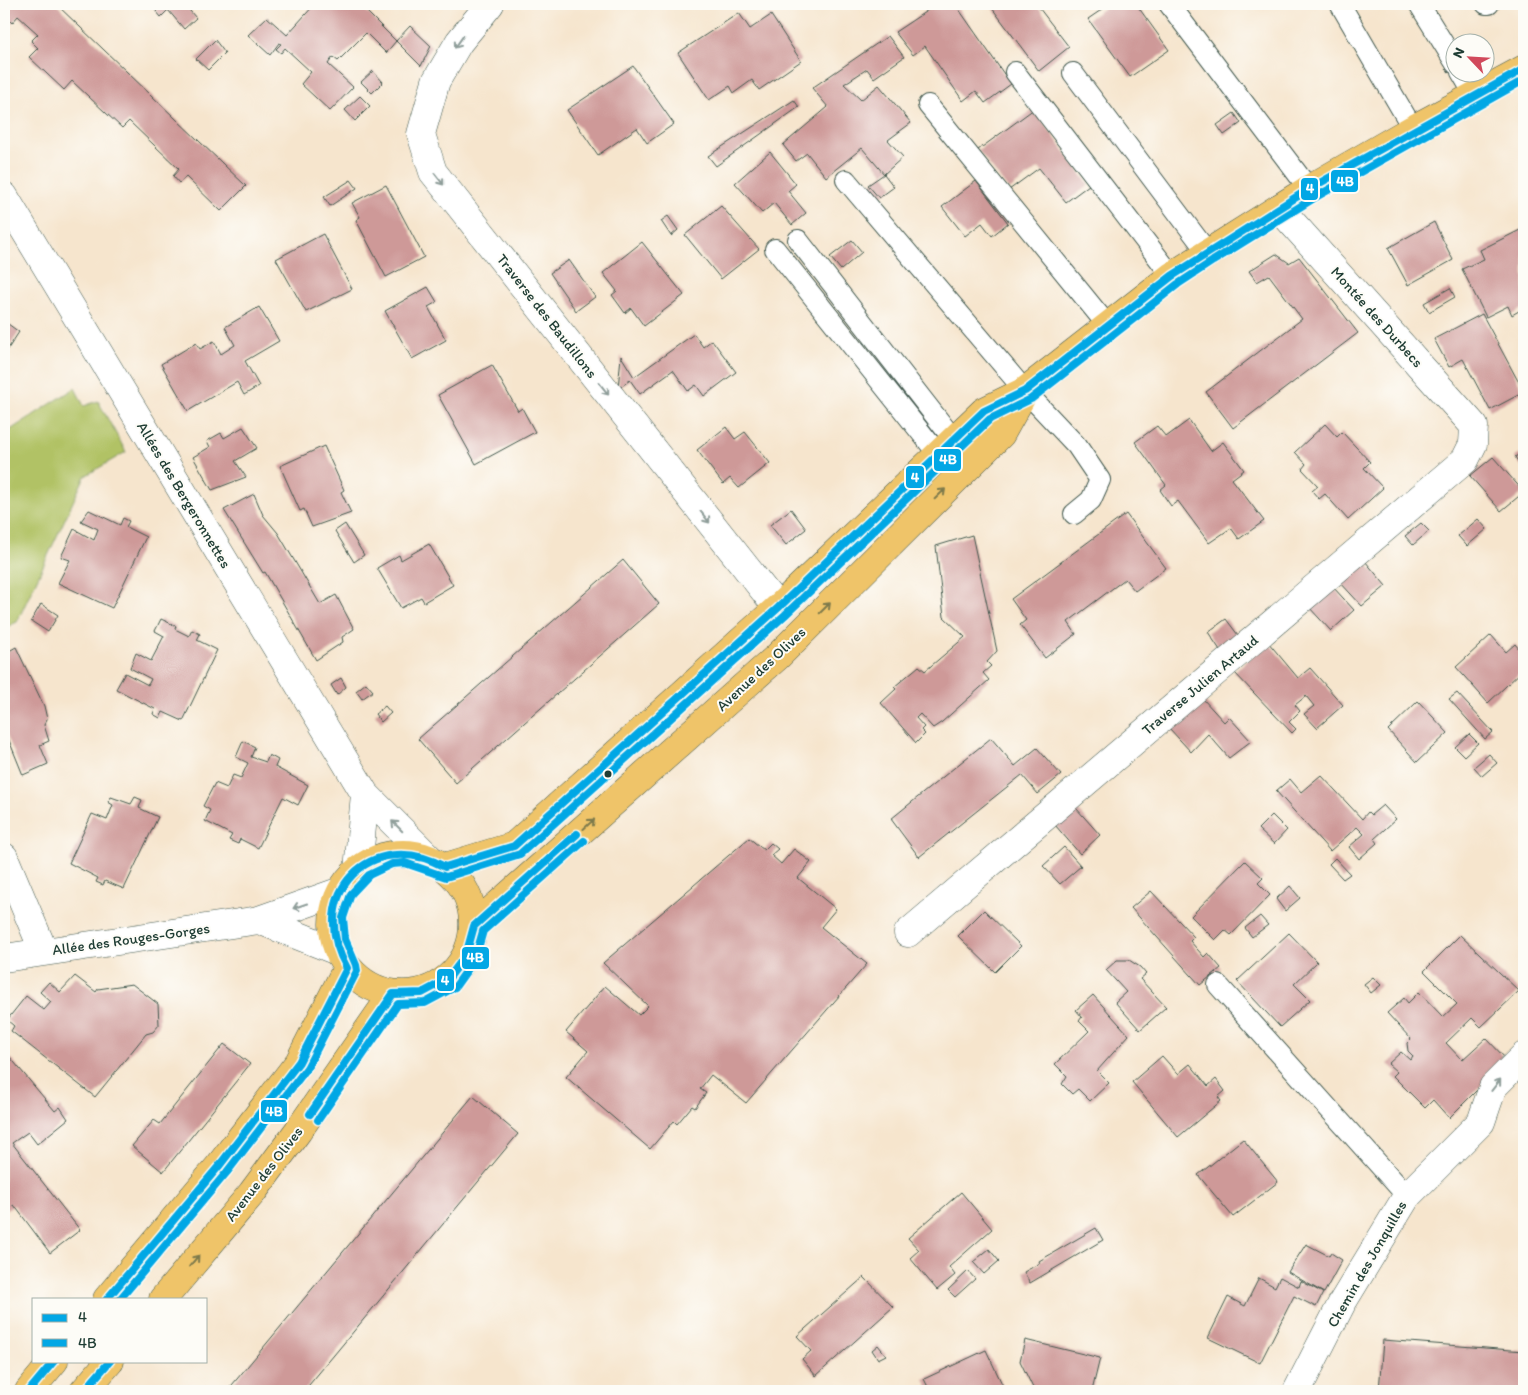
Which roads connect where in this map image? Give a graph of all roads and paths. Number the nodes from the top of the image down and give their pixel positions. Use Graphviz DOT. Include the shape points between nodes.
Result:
graph roads {
  1 [pos="490,4"];
  2 [pos="1169,4"];
  3 [pos="1340,4"];
  4 [pos="1419,4"];
  5 [pos="1446,48"];
  6 [pos="1524,69"];
  7 [pos="1015,72"];
  8 [pos="1073,73"];
  9 [pos="1467,82"];
  10 [pos="1475,96"];
  11 [pos="928,105"];
  12 [pos="1413,129"];
  13 [pos="846,180"];
  14 [pos="1309,190"];
  15 [pos="4,196"];
  16 [pos="1279,208"];
  17 [pos="798,240"];
  18 [pos="775,248"];
  19 [pos="1208,253"];
  20 [pos="1172,276"];
  21 [pos="1108,326"];
  22 [pos="1025,391"];
  23 [pos="1474,426"];
  24 [pos="946,447"];
  25 [pos="1074,514"];
  26 [pos="778,608"];
  27 [pos="365,794"];
  28 [pos="4,858"];
  29 [pos="437,863"];
  30 [pos="358,870"];
  31 [pos="341,891"];
  32 [pos="259,920"];
  33 [pos="474,926"];
  34 [pos="908,933"];
  35 [pos="44,952"];
  36 [pos="4,958"];
  37 [pos="342,959"];
  38 [pos="1218,985"];
  39 [pos="393,994"];
  40 [pos="1524,1056"];
  41 [pos="1407,1196"];
  42 [pos="108,1298"];
  43 [pos="163,1298"];
  44 [pos="53,1362"];
  45 [pos="109,1362"];
  46 [pos="29,1391"];
  47 [pos="84,1391"];
  48 [pos="1297,1391"];
  1 -- 26 [label="street, Traverse des Baudillons, one-way" via="458,42 436,81 421,134 433,172"];
  2 -- 14 [label="lane"];
  3 -- 12 [label="lane"];
  4 -- 5 [label="lane"];
  6 -- 10 [label="main road, Avenue des Olives"];
  7 -- 20 [label="lane"];
  8 -- 19 [label="lane"];
  9 -- 10 [label="lane"];
  10 -- 12 [label="main road, Avenue des Olives"];
  11 -- 21 [label="lane"];
  12 -- 14 [label="main road, Avenue des Olives"];
  13 -- 22 [label="lane"];
  14 -- 16 [label="main road, Avenue des Olives"];
  15 -- 27 [label="street, Allées des Bergeronnettes"];
  16 -- 19 [label="main road, Avenue des Olives"];
  16 -- 23 [label="street, Montée des Durbecs"];
  17 -- 24 [label="lane"];
  18 -- 24 [label="lane"];
  19 -- 20 [label="main road, Avenue des Olives"];
  20 -- 21 [label="main road, Avenue des Olives"];
  21 -- 22 [label="main road, Avenue des Olives"];
  22 -- 24 [label="main road, Avenue des Olives" via="984,411"];
  22 -- 25 [label="lane" via="1077,446 1100,480 1091,500"];
  33 -- 22 [label="main road, Avenue des Olives, one-way" via="776,656 1001,434"];
  23 -- 34 [label="street, Traverse Julien Artaud" via="1473,444 1465,460"];
  24 -- 26 [label="main road, Avenue des Olives"];
  26 -- 29 [label="main road, Avenue des Olives" via="514,846"];
  29 -- 27 [label="street, Allées des Bergeronnettes, one-way"];
  27 -- 30 [label="street"];
  28 -- 35 [label="street"];
  29 -- 30 [label="main road" via="404,853 380,858"];
  29 -- 33 [label="main road" via="461,883 471,904"];
  30 -- 31 [label="main road"];
  31 -- 32 [label="street, Allée des Rouges-Gorges, one-way"];
  31 -- 37 [label="main road" via="334,910 333,931"];
  32 -- 35 [label="street, Allée des Rouges-Gorges"];
  32 -- 37 [label="street, Allée des Rouges-Gorges"];
  33 -- 39 [label="main road" via="466,955 448,979 422,993"];
  35 -- 36 [label="street, Allée des Rouges-Gorges"];
  37 -- 39 [label="main road" via="370,987"];
  37 -- 42 [label="main road" via="299,1062 219,1166"];
  38 -- 41 [label="lane"];
  43 -- 39 [label="main road, Avenue des Olives, one-way" via="252,1193"];
  41 -- 40 [label="street, Chemin des Jonquilles, one-way" via="1481,1122 1492,1087"];
  41 -- 48 [label="street, Chemin des Jonquilles" via="1342,1304"];
  44 -- 46 [label="main road"];
  45 -- 47 [label="main road"];
}
